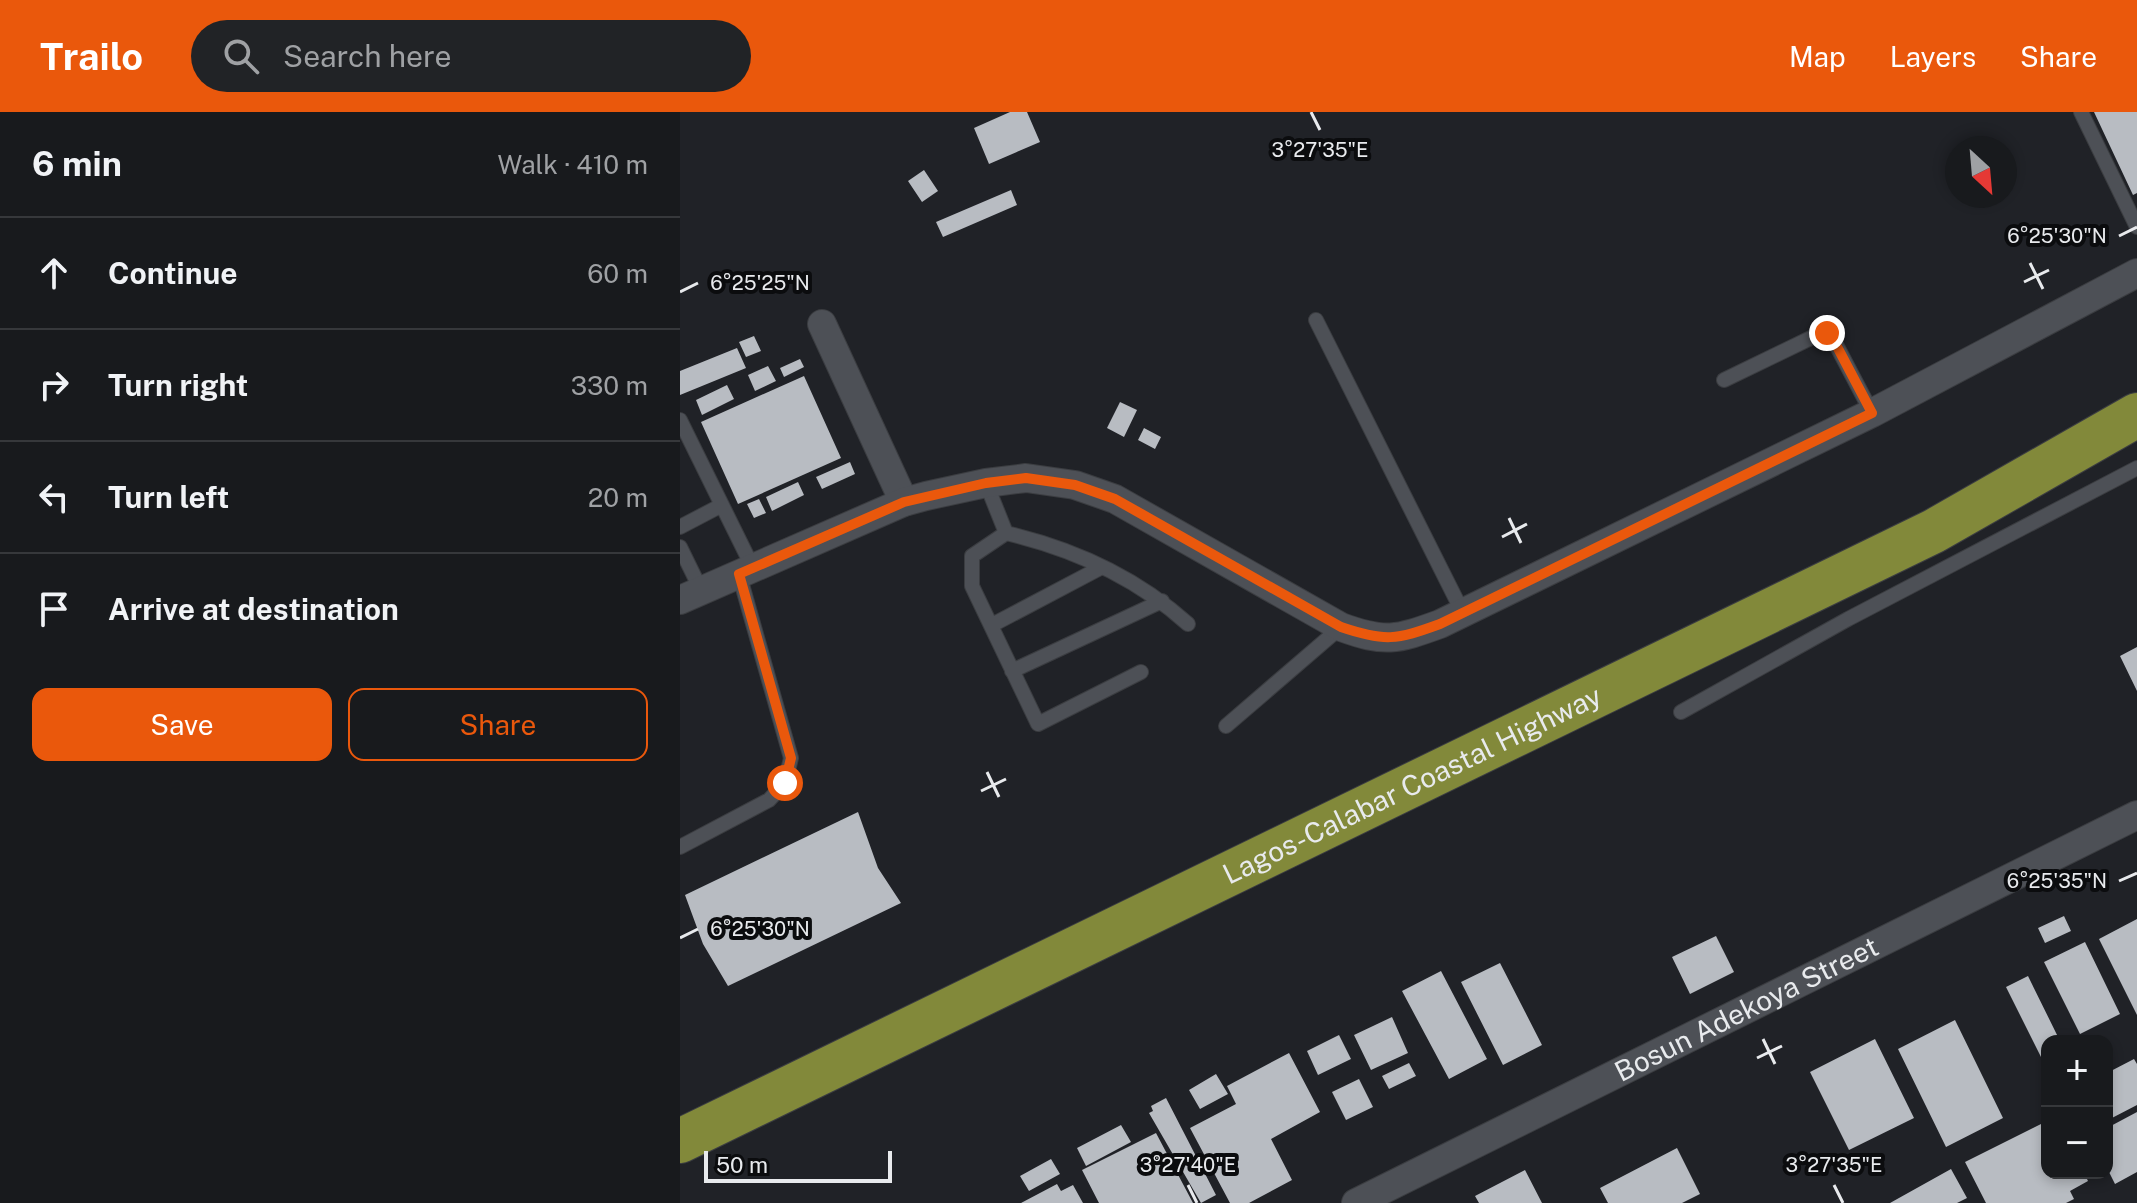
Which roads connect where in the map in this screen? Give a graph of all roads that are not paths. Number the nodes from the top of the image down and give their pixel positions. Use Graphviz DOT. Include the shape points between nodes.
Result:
graph roads {
  1 [pos="2081,112"];
  2 [pos="2137,227"];
  3 [pos="2137,273"];
  4 [pos="1316,320"];
  5 [pos="822,324"];
  6 [pos="1724,380"];
  7 [pos="1872,413"];
  8 [pos="2137,415"];
  9 [pos="680,420"];
  10 [pos="2137,468"];
  11 [pos="986,483"];
  12 [pos="904,502"];
  13 [pos="722,505"];
  14 [pos="680,527"];
  15 [pos="1006,533"];
  16 [pos="680,547"];
  17 [pos="1102,567"];
  18 [pos="746,571"];
  19 [pos="691,595"];
  20 [pos="1162,601"];
  21 [pos="1463,613"];
  22 [pos="1188,624"];
  23 [pos="992,625"];
  24 [pos="1341,627"];
  25 [pos="1012,671"];
  26 [pos="1141,672"];
  27 [pos="1681,712"];
  28 [pos="1226,726"];
  29 [pos="2137,815"];
  30 [pos="680,847"];
  31 [pos="680,1141"];
  32 [pos="1356,1203"];
  1 -- 2 [label="lane"];
  3 -- 7 [label="street"];
  4 -- 21 [label="lane"];
  5 -- 12 [label="street"];
  6 -- 7 [label="lane" via="1827,333"];
  7 -- 21 [label="street"];
  8 -- 31 [label="highway, Lagos-Calabar Coastal Highway" via="1934,531"];
  9 -- 13 [label="lane"];
  10 -- 27 [label="lane"];
  11 -- 12 [label="street"];
  11 -- 15 [label="lane"];
  11 -- 24 [label="street" via="1026,478 1075,485 1115,499"];
  12 -- 18 [label="street"];
  13 -- 14 [label="lane"];
  13 -- 18 [label="lane"];
  15 -- 17 [label="lane" via="1052,544"];
  15 -- 23 [label="lane" via="972,556 972,586"];
  16 -- 19 [label="lane"];
  17 -- 20 [label="lane"];
  17 -- 23 [label="lane"];
  18 -- 19 [label="street"];
  18 -- 30 [label="lane" via="791,758 785,783 769,800"];
  20 -- 22 [label="lane"];
  20 -- 25 [label="lane"];
  21 -- 24 [label="street" via="1403,638 1373,638"];
  23 -- 25 [label="lane"];
  24 -- 28 [label="lane"];
  25 -- 26 [label="lane" via="1038,724"];
  29 -- 32 [label="street, Bosun Adekoya Street"];
}
